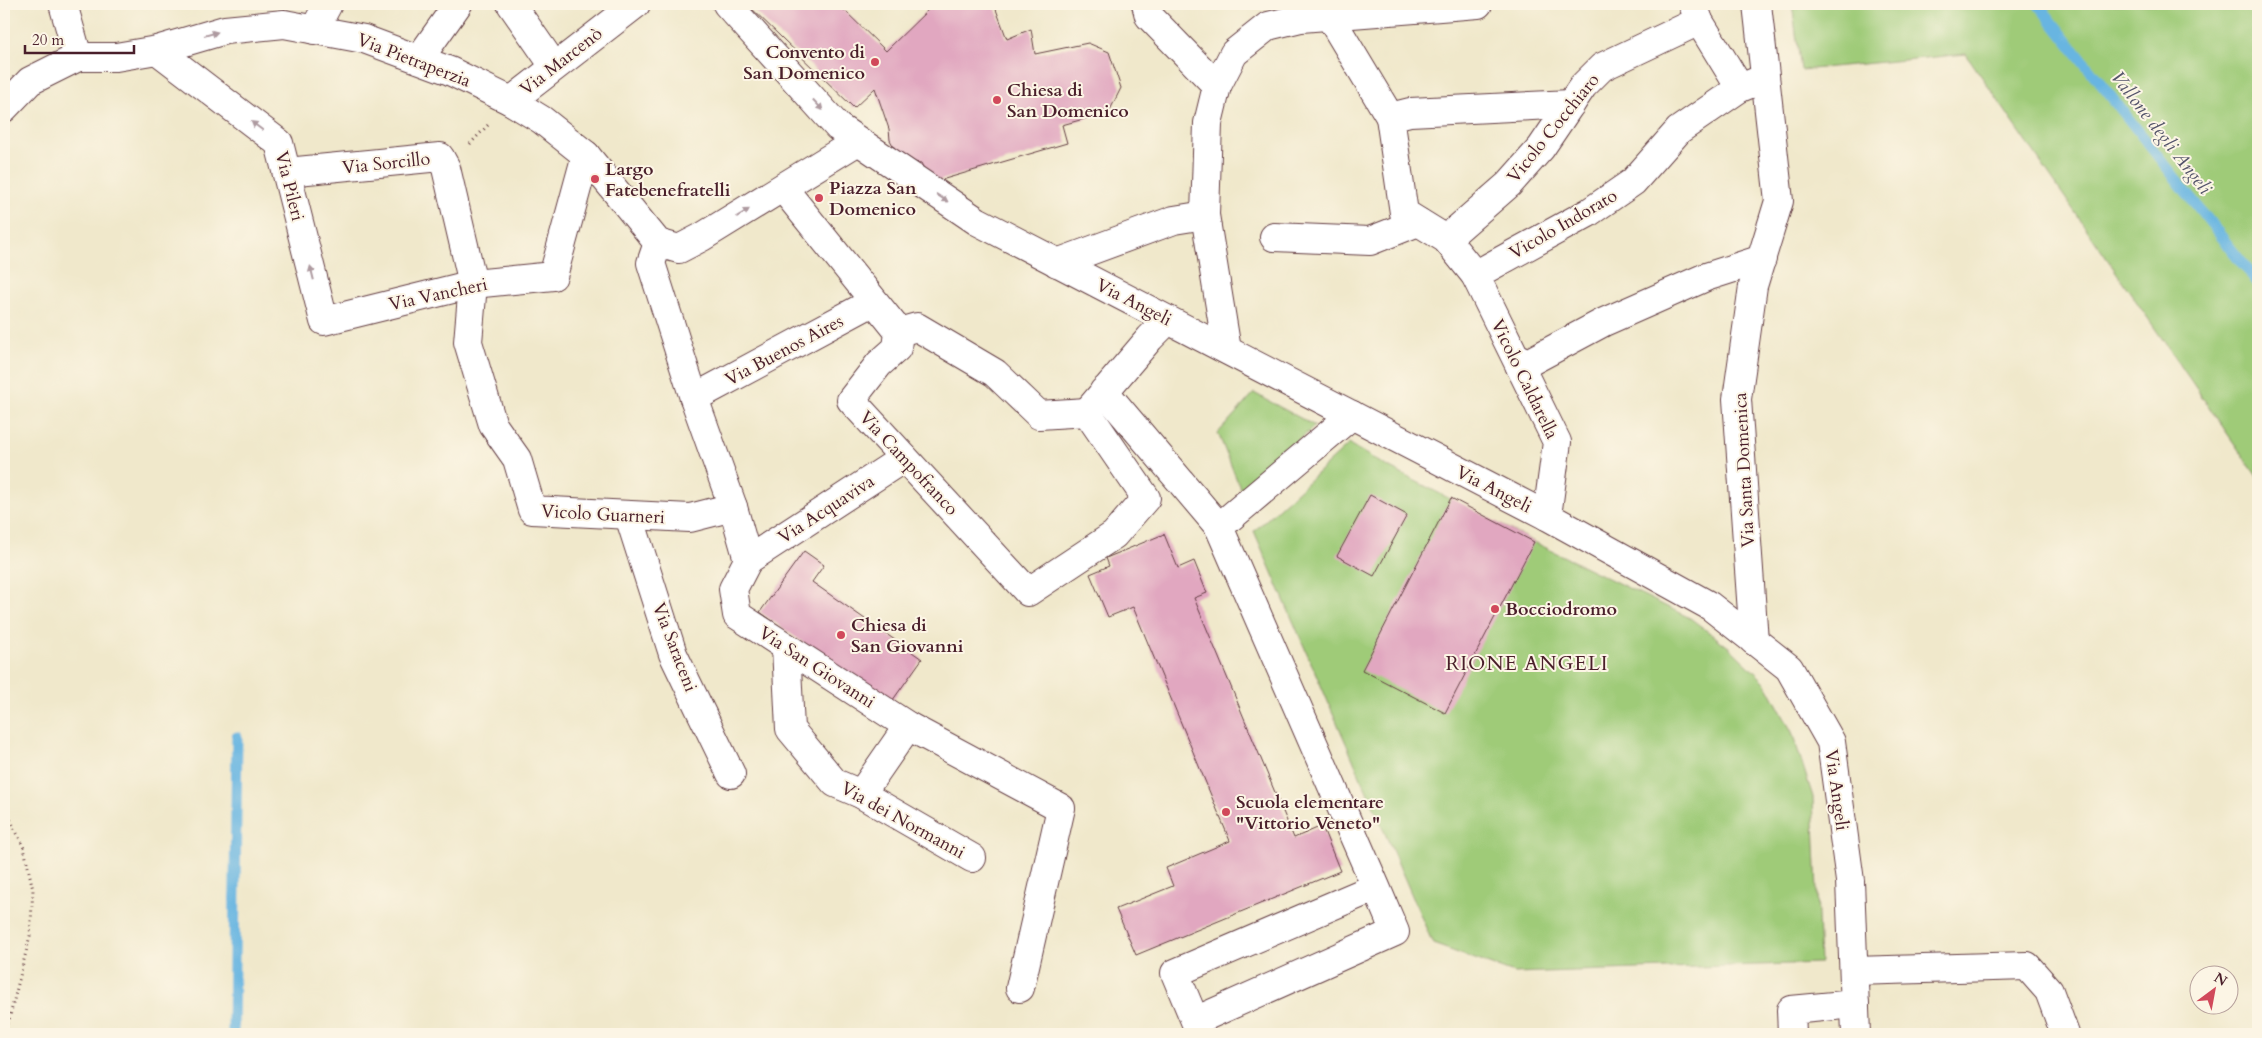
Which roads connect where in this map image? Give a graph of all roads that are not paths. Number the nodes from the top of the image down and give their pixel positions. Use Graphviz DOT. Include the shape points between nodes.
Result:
graph roads {
  1 [pos="64,4"];
  2 [pos="328,4"];
  3 [pos="458,4"];
  4 [pos="511,4"];
  5 [pos="636,4"];
  6 [pos="727,4"];
  7 [pos="1147,4"];
  8 [pos="1478,4"];
  9 [pos="1757,4"];
  10 [pos="1696,12"];
  11 [pos="1330,17"];
  12 [pos="314,30"];
  13 [pos="156,50"];
  14 [pos="78,58"];
  15 [pos="419,59"];
  16 [pos="554,66"];
  17 [pos="1765,78"];
  18 [pos="1217,86"];
  19 [pos="1740,88"];
  20 [pos="511,101"];
  21 [pos="1570,104"];
  22 [pos="4,108"];
  23 [pos="1390,117"];
  24 [pos="858,141"];
  25 [pos="586,155"];
  26 [pos="287,172"];
  27 [pos="783,188"];
  28 [pos="1205,215"];
  29 [pos="1418,222"];
  30 [pos="1274,237"];
  31 [pos="1446,239"];
  32 [pos="654,253"];
  33 [pos="1762,259"];
  34 [pos="1057,263"];
  35 [pos="1475,275"];
  36 [pos="473,284"];
  37 [pos="873,302"];
  38 [pos="324,320"];
  39 [pos="1168,320"];
  40 [pos="898,332"];
  41 [pos="1227,350"];
  42 [pos="1520,367"];
  43 [pos="1104,391"];
  44 [pos="694,398"];
  45 [pos="1087,412"];
  46 [pos="1352,415"];
  47 [pos="904,458"];
  48 [pos="733,506"];
  49 [pos="629,516"];
  50 [pos="1547,516"];
  51 [pos="1219,526"];
  52 [pos="748,560"];
  53 [pos="1754,641"];
  54 [pos="786,647"];
  55 [pos="908,726"];
  56 [pos="731,774"];
  57 [pos="861,794"];
  58 [pos="972,858"];
  59 [pos="1376,887"];
  60 [pos="1854,971"];
  61 [pos="1020,988"];
  62 [pos="1855,1004"];
  63 [pos="1792,1034"];
  64 [pos="1856,1034"];
  65 [pos="2065,1034"];
  1 -- 14 [label="street"];
  2 -- 12 [label="street"];
  3 -- 15 [label="street"];
  4 -- 16 [label="street"];
  5 -- 16 [label="street, Via Marcenò"];
  6 -- 24 [label="street, Via Angeli, one-way" via="838,127"];
  7 -- 18 [label="street" via="1149,16"];
  8 -- 11 [label="street"];
  9 -- 17 [label="street, Via Santa Domenica"];
  10 -- 19 [label="street"];
  10 -- 21 [label="street, Vicolo Cocchiaro" via="1602,67"];
  11 -- 18 [label="street" via="1301,18 1268,26 1234,52"];
  11 -- 23 [label="street"];
  13 -- 12 [label="street, Via Pietraperzia, one-way" via="225,30 284,24"];
  12 -- 15 [label="street, Via Pietraperzia" via="364,39"];
  13 -- 14 [label="street, Via Pietraperzia" via="116,57"];
  26 -- 13 [label="street, Via Pileri, one-way" via="279,143"];
  14 -- 22 [label="street" via="30,81"];
  15 -- 20 [label="street, Via Pietraperzia" via="450,70"];
  16 -- 20 [label="street, Via Marcenò"];
  17 -- 19 [label="street, Vicolo Indorato"];
  17 -- 33 [label="street, Via Santa Domenica" via="1779,201"];
  18 -- 28 [label="street" via="1208,123"];
  19 -- 35 [label="street, Vicolo Indorato" via="1679,130 1633,182 1588,213"];
  20 -- 25 [label="street, Via Pietraperzia" via="542,120"];
  21 -- 23 [label="street" via="1410,112"];
  21 -- 31 [label="street, Vicolo Cocchiaro" via="1541,148 1509,184"];
  23 -- 29 [label="street, Vicolo Caldarella" via="1404,214"];
  24 -- 27 [label="street"];
  24 -- 34 [label="street, Via Angeli, one-way" via="977,221"];
  25 -- 32 [label="street, Via Pietraperzia"];
  25 -- 36 [label="street, Via Vancheri" via="554,276"];
  26 -- 36 [label="street, Via Sorcillo" via="440,157 446,168"];
  38 -- 26 [label="street, Via Pileri, one-way"];
  32 -- 27 [label="street, one-way" via="679,249 702,238"];
  27 -- 37 [label="street"];
  28 -- 34 [label="street" via="1174,220"];
  28 -- 41 [label="street"];
  29 -- 30 [label="street" via="1370,241"];
  29 -- 31 [label="street, Vicolo Caldarella"];
  31 -- 35 [label="street, Vicolo Caldarella"];
  32 -- 44 [label="street"];
  33 -- 42 [label="street" via="1706,277 1604,322"];
  33 -- 53 [label="street, Via Santa Domenica" via="1753,286 1737,399"];
  34 -- 39 [label="street, Via Angeli"];
  35 -- 42 [label="street, Vicolo Caldarella"];
  36 -- 38 [label="street, Via Vancheri"];
  36 -- 49 [label="street, Vicolo Guarneri" via="468,342 493,425 517,459 532,510"];
  37 -- 40 [label="street"];
  37 -- 44 [label="street, Via Buenos Aires"];
  39 -- 41 [label="street, Via Angeli"];
  39 -- 43 [label="street"];
  40 -- 45 [label="street" via="917,327 988,368 1039,416"];
  40 -- 47 [label="street, Via Campofranco" via="897,348 879,364 851,400"];
  41 -- 46 [label="street, Via Angeli"];
  42 -- 50 [label="street, Vicolo Caldarella" via="1557,442"];
  43 -- 45 [label="street"];
  43 -- 51 [label="street"];
  44 -- 48 [label="street"];
  45 -- 47 [label="street, Via Campofranco" via="1146,498 1114,535 1028,592"];
  46 -- 50 [label="street, Via Angeli"];
  46 -- 51 [label="street"];
  47 -- 52 [label="street, Via Acquaviva"];
  48 -- 49 [label="street, Vicolo Guarneri" via="690,518"];
  48 -- 52 [label="street"];
  49 -- 56 [label="street, Via Saraceni" via="673,654"];
  50 -- 53 [label="street, Via Angeli" via="1710,606"];
  51 -- 59 [label="street"];
  52 -- 54 [label="street, Via San Giovanni" via="732,589 737,615"];
  53 -- 60 [label="street, Via Angeli" via="1789,668 1831,742 1850,881"];
  54 -- 55 [label="street, Via San Giovanni"];
  54 -- 57 [label="street, Via dei Normanni" via="790,729 835,783"];
  55 -- 57 [label="street"];
  55 -- 61 [label="street, Via San Giovanni" via="1062,808"];
  57 -- 58 [label="street, Via dei Normanni"];
  59 -- 59 [label="street" via="1395,932 1195,1021 1175,973"];
  60 -- 62 [label="street, Via Angeli"];
  60 -- 65 [label="street" via="2027,966 2049,990"];
  62 -- 63 [label="street" via="1791,1010"];
  62 -- 64 [label="street, Via Angeli"];
}
